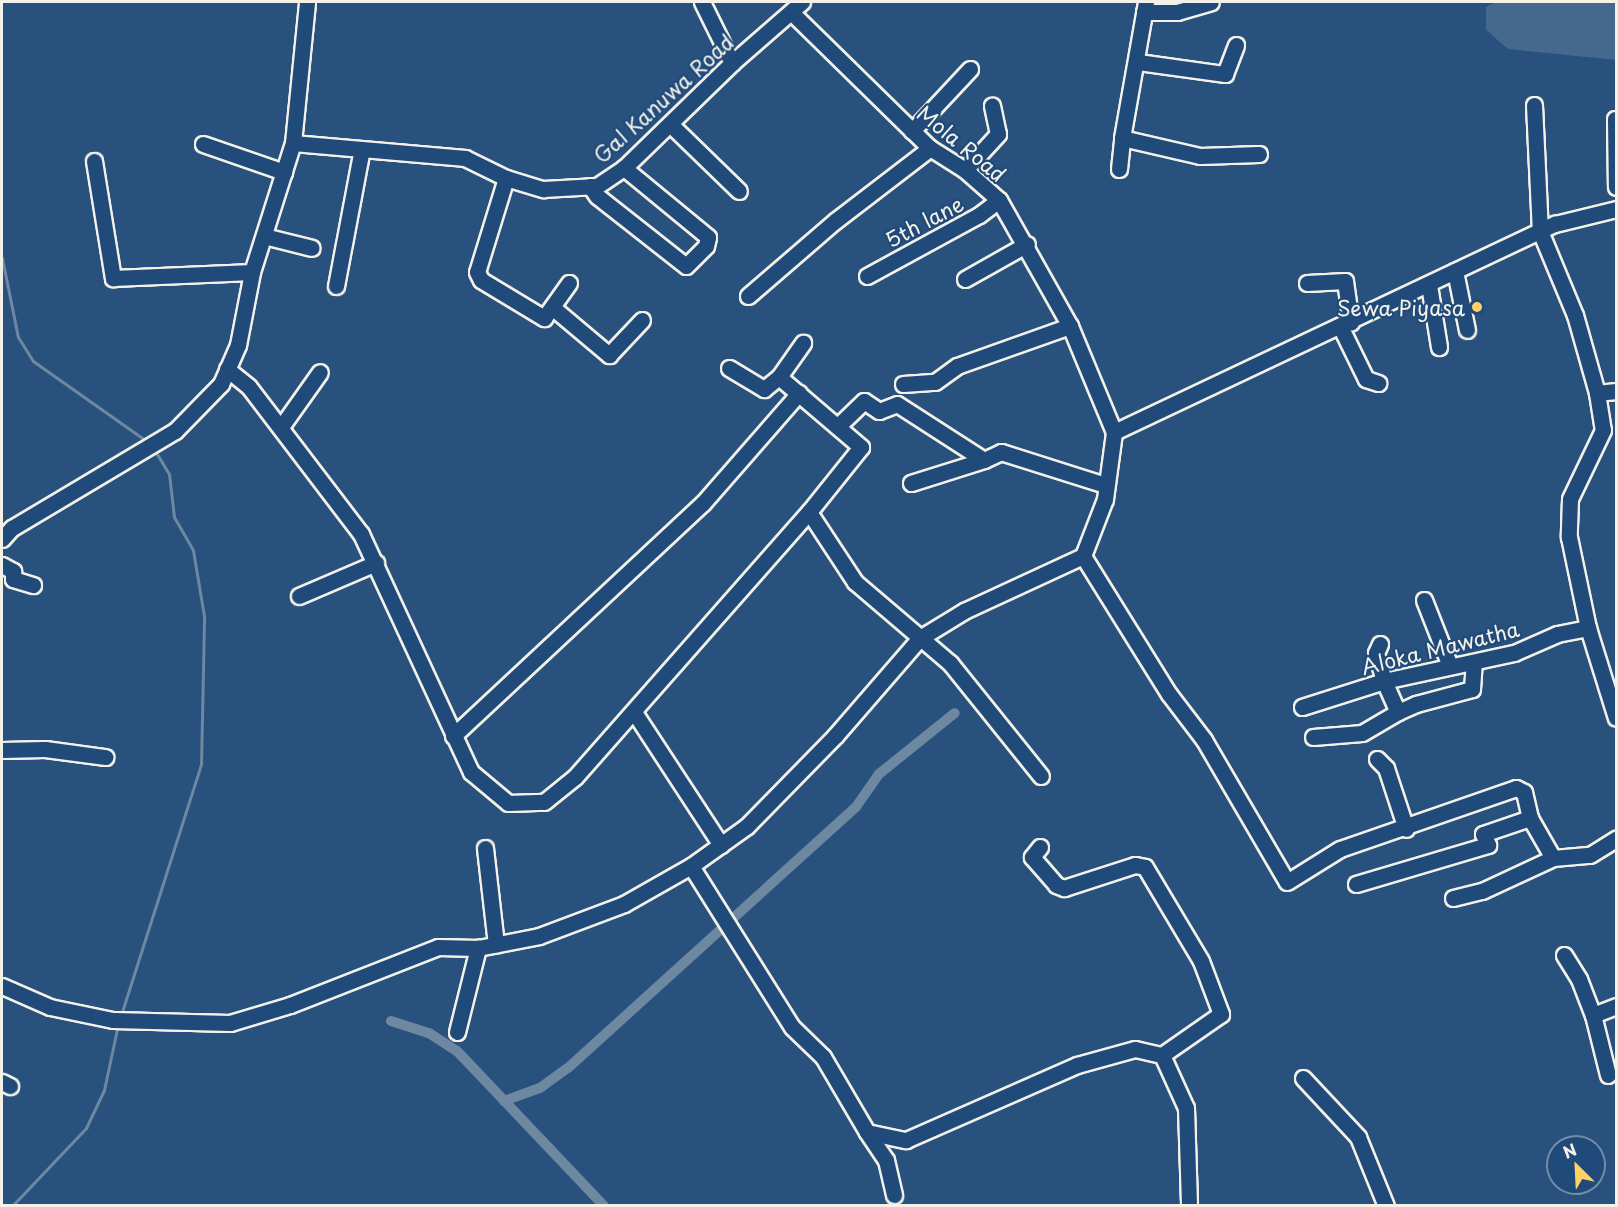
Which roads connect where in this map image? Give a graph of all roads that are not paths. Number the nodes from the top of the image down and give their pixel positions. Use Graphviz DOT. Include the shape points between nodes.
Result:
graph roads {
  1 [pos="307,2"];
  2 [pos="702,2"];
  3 [pos="802,2"];
  4 [pos="1211,2"];
  5 [pos="1145,7"];
  6 [pos="791,12"];
  7 [pos="1236,45"];
  8 [pos="1138,62"];
  9 [pos="732,63"];
  10 [pos="970,69"];
  11 [pos="1534,105"];
  12 [pos="992,106"];
  13 [pos="1615,119"];
  14 [pos="670,124"];
  15 [pos="912,131"];
  16 [pos="1122,138"];
  17 [pos="293,143"];
  18 [pos="203,144"];
  19 [pos="930,148"];
  20 [pos="362,149"];
  21 [pos="1259,154"];
  22 [pos="94,161"];
  23 [pos="624,168"];
  24 [pos="1119,169"];
  25 [pos="965,170"];
  26 [pos="284,172"];
  27 [pos="506,178"];
  28 [pos="590,186"];
  29 [pos="1617,187"];
  30 [pos="739,191"];
  31 [pos="999,200"];
  32 [pos="1617,209"];
  33 [pos="1540,231"];
  34 [pos="264,236"];
  35 [pos="1027,244"];
  36 [pos="312,248"];
  37 [pos="1455,271"];
  38 [pos="252,272"];
  39 [pos="867,276"];
  40 [pos="965,279"];
  41 [pos="569,283"];
  42 [pos="1307,283"];
  43 [pos="1429,285"];
  44 [pos="336,286"];
  45 [pos="748,296"];
  46 [pos="552,307"];
  47 [pos="642,320"];
  48 [pos="1346,325"];
  49 [pos="1070,326"];
  50 [pos="1467,330"];
  51 [pos="803,343"];
  52 [pos="1439,347"];
  53 [pos="729,368"];
  54 [pos="227,369"];
  55 [pos="320,372"];
  56 [pos="779,377"];
  57 [pos="1378,383"];
  58 [pos="903,384"];
  59 [pos="1617,391"];
  60 [pos="799,393"];
  61 [pos="1598,393"];
  62 [pos="838,426"];
  63 [pos="281,427"];
  64 [pos="1113,432"];
  65 [pos="984,460"];
  66 [pos="911,483"];
  67 [pos="1105,485"];
  68 [pos="809,512"];
  69 [pos="2,539"];
  70 [pos="1083,556"];
  71 [pos="376,563"];
  72 [pos="2,565"];
  73 [pos="33,585"];
  74 [pos="299,596"];
  75 [pos="1424,600"];
  76 [pos="1588,628"];
  77 [pos="920,638"];
  78 [pos="1380,644"];
  79 [pos="1474,662"];
  80 [pos="1450,666"];
  81 [pos="1384,681"];
  82 [pos="1302,707"];
  83 [pos="634,712"];
  84 [pos="1398,712"];
  85 [pos="1617,718"];
  86 [pos="453,736"];
  87 [pos="1313,737"];
  88 [pos="2,750"];
  89 [pos="105,757"];
  90 [pos="1377,759"];
  91 [pos="1041,776"];
  92 [pos="1530,818"];
  93 [pos="1406,829"];
  94 [pos="1617,839"];
  95 [pos="721,845"];
  96 [pos="1040,847"];
  97 [pos="485,849"];
  98 [pos="1553,858"];
  99 [pos="692,866"];
  100 [pos="1356,884"];
  101 [pos="1453,898"];
  102 [pos="496,944"];
  103 [pos="478,948"];
  104 [pos="1564,955"];
  105 [pos="2,986"];
  106 [pos="1617,1006"];
  107 [pos="1593,1015"];
  108 [pos="458,1032"];
  109 [pos="1162,1055"];
  110 [pos="1608,1075"];
  111 [pos="1303,1078"];
  112 [pos="867,1132"];
  113 [pos="894,1195"];
  114 [pos="1189,1206"];
  115 [pos="1386,1206"];
  1 -- 17 [label="street"];
  2 -- 9 [label="street"];
  3 -- 6 [label="street, Gal Kanuwa Road"];
  4 -- 5 [label="street" via="1177,12"];
  5 -- 8 [label="street"];
  6 -- 9 [label="street, Gal Kanuwa Road"];
  6 -- 15 [label="street, Mola Road"];
  7 -- 8 [label="street" via="1225,74"];
  8 -- 16 [label="street"];
  9 -- 14 [label="street, Gal Kanuwa Road"];
  10 -- 15 [label="street"];
  11 -- 33 [label="street"];
  12 -- 25 [label="street" via="998,134"];
  13 -- 29 [label="street"];
  14 -- 23 [label="street, Gal Kanuwa Road"];
  14 -- 30 [label="street"];
  15 -- 19 [label="street, Mola Road"];
  16 -- 21 [label="street" via="1200,156"];
  16 -- 24 [label="street"];
  17 -- 20 [label="street, Gal Kanuwa Road"];
  17 -- 26 [label="street"];
  18 -- 26 [label="street"];
  19 -- 25 [label="street, Mola Road"];
  19 -- 45 [label="street" via="835,221"];
  20 -- 27 [label="street, Gal Kanuwa Road" via="465,158"];
  20 -- 44 [label="street"];
  22 -- 38 [label="street" via="113,278"];
  23 -- 28 [label="street, Gal Kanuwa Road" via="597,186"];
  23 -- 28 [label="street" via="708,237 706,246 686,266 597,196"];
  25 -- 31 [label="street, Mola Road"];
  26 -- 34 [label="street"];
  27 -- 28 [label="street, Gal Kanuwa Road" via="543,189"];
  27 -- 46 [label="street" via="477,272 481,280 544,318"];
  31 -- 35 [label="street, Mola Road"];
  31 -- 39 [label="street, 5th lane" via="979,215"];
  32 -- 33 [label="street"];
  33 -- 37 [label="street"];
  33 -- 61 [label="street" via="1575,315"];
  34 -- 36 [label="street"];
  34 -- 38 [label="street"];
  35 -- 40 [label="street"];
  35 -- 49 [label="street, Mola Road"];
  37 -- 43 [label="street"];
  37 -- 50 [label="street"];
  38 -- 54 [label="street" via="238,345"];
  41 -- 46 [label="street"];
  42 -- 48 [label="street" via="1344,281"];
  43 -- 48 [label="street"];
  43 -- 52 [label="street"];
  46 -- 47 [label="street" via="609,355"];
  48 -- 57 [label="street" via="1366,379"];
  48 -- 64 [label="street" via="1205,386"];
  49 -- 58 [label="street" via="957,366 935,382"];
  49 -- 64 [label="street, Mola Road"];
  51 -- 56 [label="street"];
  53 -- 56 [label="street" via="764,388"];
  54 -- 63 [label="street" via="249,387"];
  54 -- 69 [label="street" via="221,384 175,431 12,528"];
  55 -- 63 [label="street"];
  56 -- 60 [label="street"];
  59 -- 61 [label="street"];
  60 -- 62 [label="street"];
  60 -- 86 [label="street" via="703,503"];
  61 -- 76 [label="street" via="1603,430 1570,499 1569,537"];
  62 -- 65 [label="street" via="864,401 879,411 897,404"];
  62 -- 68 [label="street" via="861,447 859,454"];
  63 -- 71 [label="street" via="361,534"];
  64 -- 67 [label="street"];
  65 -- 66 [label="street"];
  65 -- 67 [label="street" via="1001,452"];
  67 -- 70 [label="street" via="1097,528"];
  68 -- 77 [label="street" via="855,582"];
  68 -- 83 [label="street"];
  70 -- 77 [label="street" via="964,611"];
  70 -- 93 [label="street" via="1169,694 1204,740 1287,882 1340,849"];
  71 -- 74 [label="street"];
  71 -- 86 [label="street"];
  72 -- 73 [label="street" via="13,571 13,579"];
  75 -- 80 [label="street"];
  76 -- 79 [label="street, Aloka Mawatha"];
  76 -- 85 [label="street"];
  77 -- 91 [label="street" via="950,663"];
  77 -- 95 [label="street" via="810,761 747,826"];
  78 -- 81 [label="street" via="1376,653"];
  79 -- 80 [label="street, Aloka Mawatha"];
  79 -- 84 [label="street" via="1472,689"];
  80 -- 81 [label="street, Aloka Mawatha"];
  81 -- 82 [label="street, Aloka Mawatha"];
  81 -- 84 [label="street"];
  83 -- 86 [label="street" via="575,777 544,802 508,803 490,791 471,772"];
  83 -- 95 [label="street"];
  84 -- 87 [label="street" via="1362,733"];
  88 -- 89 [label="street" via="45,748"];
  90 -- 93 [label="street" via="1386,768"];
  92 -- 93 [label="street" via="1529,802 1516,788"];
  92 -- 98 [label="street"];
  92 -- 100 [label="street" via="1483,834 1488,845 1377,881"];
  94 -- 98 [label="street" via="1590,855"];
  95 -- 99 [label="street"];
  96 -- 109 [label="street" via="1032,857 1056,885 1064,888 1135,865 1145,867 1201,961 1221,1014"];
  97 -- 102 [label="street"];
  98 -- 101 [label="street" via="1482,891"];
  99 -- 102 [label="street" via="624,904 539,936"];
  99 -- 112 [label="street" via="792,1027 823,1057"];
  102 -- 103 [label="street"];
  103 -- 105 [label="street" via="438,947 290,1005 230,1023 113,1020 50,1007"];
  103 -- 108 [label="street"];
  104 -- 107 [label="street" via="1580,979"];
  106 -- 107 [label="street"];
  107 -- 110 [label="street"];
  109 -- 112 [label="street" via="1135,1049 1077,1065 906,1140"];
  109 -- 114 [label="street" via="1186,1108"];
  111 -- 115 [label="street" via="1358,1137"];
  112 -- 113 [label="street" via="886,1160"];
}
